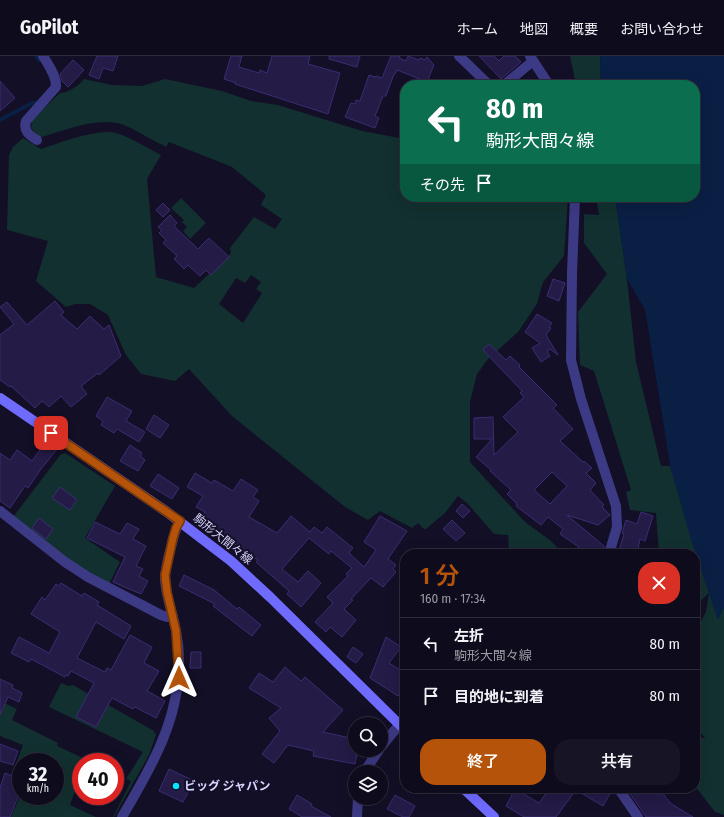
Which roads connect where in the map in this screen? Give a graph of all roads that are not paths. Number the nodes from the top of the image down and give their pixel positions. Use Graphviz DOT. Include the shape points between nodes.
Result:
graph roads {
  1 [pos="43,56"];
  2 [pos="459,56"];
  3 [pos="531,59"];
  4 [pos="484,80"];
  5 [pos="509,80"];
  6 [pos="546,80"];
  7 [pos="37,140"];
  8 [pos="574,202"];
  9 [pos="0,398"];
  10 [pos="1,512"];
  11 [pos="180,521"];
  12 [pos="610,549"];
  13 [pos="173,616"];
  14 [pos="400,726"];
  15 [pos="400,730"];
  16 [pos="388,741"];
  17 [pos="468,793"];
  18 [pos="621,793"];
  19 [pos="358,805"];
  20 [pos="122,817"];
  21 [pos="357,817"];
  22 [pos="494,817"];
  23 [pos="638,817"];
  1 -- 7 [label="street" via="56,87 24,125 28,134"];
  2 -- 4 [label="street"];
  3 -- 5 [label="street"];
  3 -- 6 [label="street"];
  8 -- 12 [label="street" via="571,364 616,506 617,527"];
  9 -- 11 [label="main road, 駒形大間々線"];
  10 -- 13 [label="street" via="88,578 161,615"];
  11 -- 13 [label="street" via="173,538 165,575"];
  11 -- 14 [label="main road, 駒形大間々線" via="262,589"];
  13 -- 20 [label="street" via="179,661 175,705 170,724 155,757"];
  15 -- 16 [label="street"];
  17 -- 22 [label="main road"];
  18 -- 23 [label="street"];
  19 -- 21 [label="street"];
}
